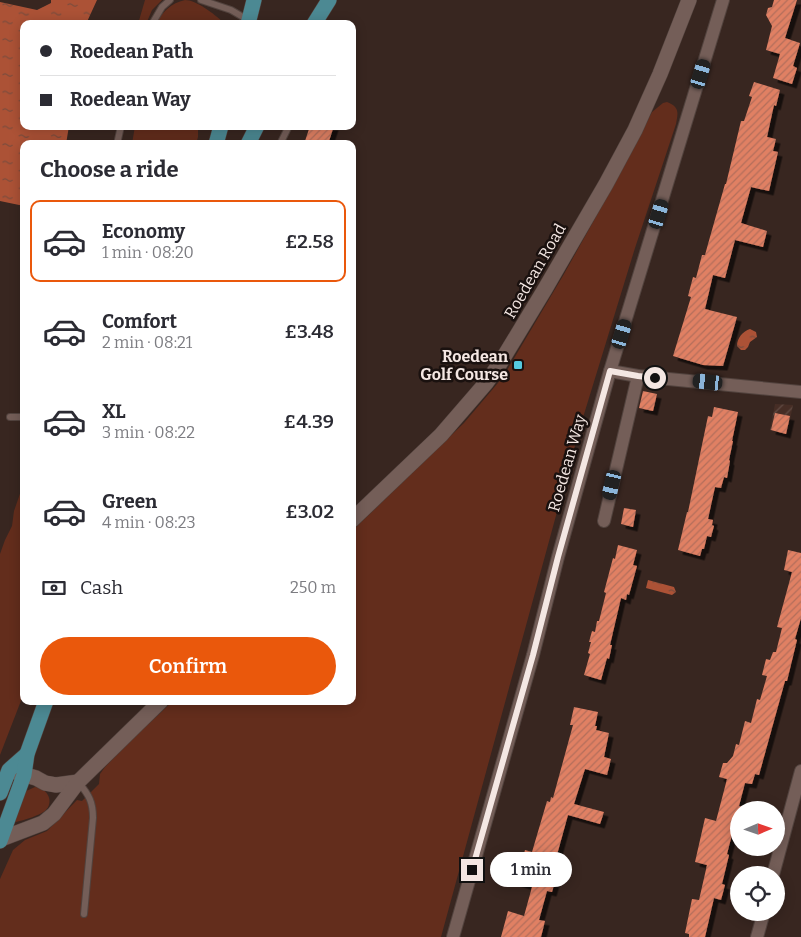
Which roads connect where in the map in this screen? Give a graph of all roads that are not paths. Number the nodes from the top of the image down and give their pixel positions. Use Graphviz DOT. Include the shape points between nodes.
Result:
graph roads {
  1 [pos="170,0"];
  2 [pos="201,0"];
  3 [pos="254,0"];
  4 [pos="329,0"];
  5 [pos="688,0"];
  6 [pos="723,0"];
  7 [pos="154,20"];
  8 [pos="246,20"];
  9 [pos="251,20"];
  10 [pos="316,20"];
  11 [pos="610,371"];
  12 [pos="638,376"];
  13 [pos="801,392"];
  14 [pos="10,417"];
  15 [pos="20,417"];
  16 [pos="356,516"];
  17 [pos="604,521"];
  18 [pos="45,705"];
  19 [pos="157,705"];
  20 [pos="27,754"];
  21 [pos="9,770"];
  22 [pos="801,771"];
  23 [pos="24,775"];
  24 [pos="78,782"];
  25 [pos="0,793"];
  26 [pos="0,840"];
  27 [pos="775,866"];
  28 [pos="84,914"];
  29 [pos="761,921"];
  30 [pos="453,937"];
  31 [pos="757,937"];
  1 -- 7 [label="lane"];
  2 -- 8 [label="lane" via="231,10"];
  3 -- 9 [label="main road"];
  4 -- 10 [label="main road"];
  5 -- 16 [label="main road, Roedean Road" via="660,74 630,138 499,365 441,435"];
  6 -- 11 [label="street, Roedean Way"];
  11 -- 12 [label="street"];
  11 -- 30 [label="street, Roedean Way"];
  12 -- 13 [label="street"];
  12 -- 17 [label="street"];
  14 -- 15 [label="lane"];
  18 -- 20 [label="main road"];
  19 -- 24 [label="main road"];
  20 -- 21 [label="main road"];
  20 -- 23 [label="main road"];
  21 -- 23 [label="main road"];
  21 -- 25 [label="main road"];
  22 -- 27 [label="street"];
  23 -- 24 [label="main road" via="56,785"];
  23 -- 26 [label="main road"];
  24 -- 26 [label="main road" via="54,814 43,823"];
  24 -- 28 [label="lane" via="93,807"];
  29 -- 31 [label="street"];
}
